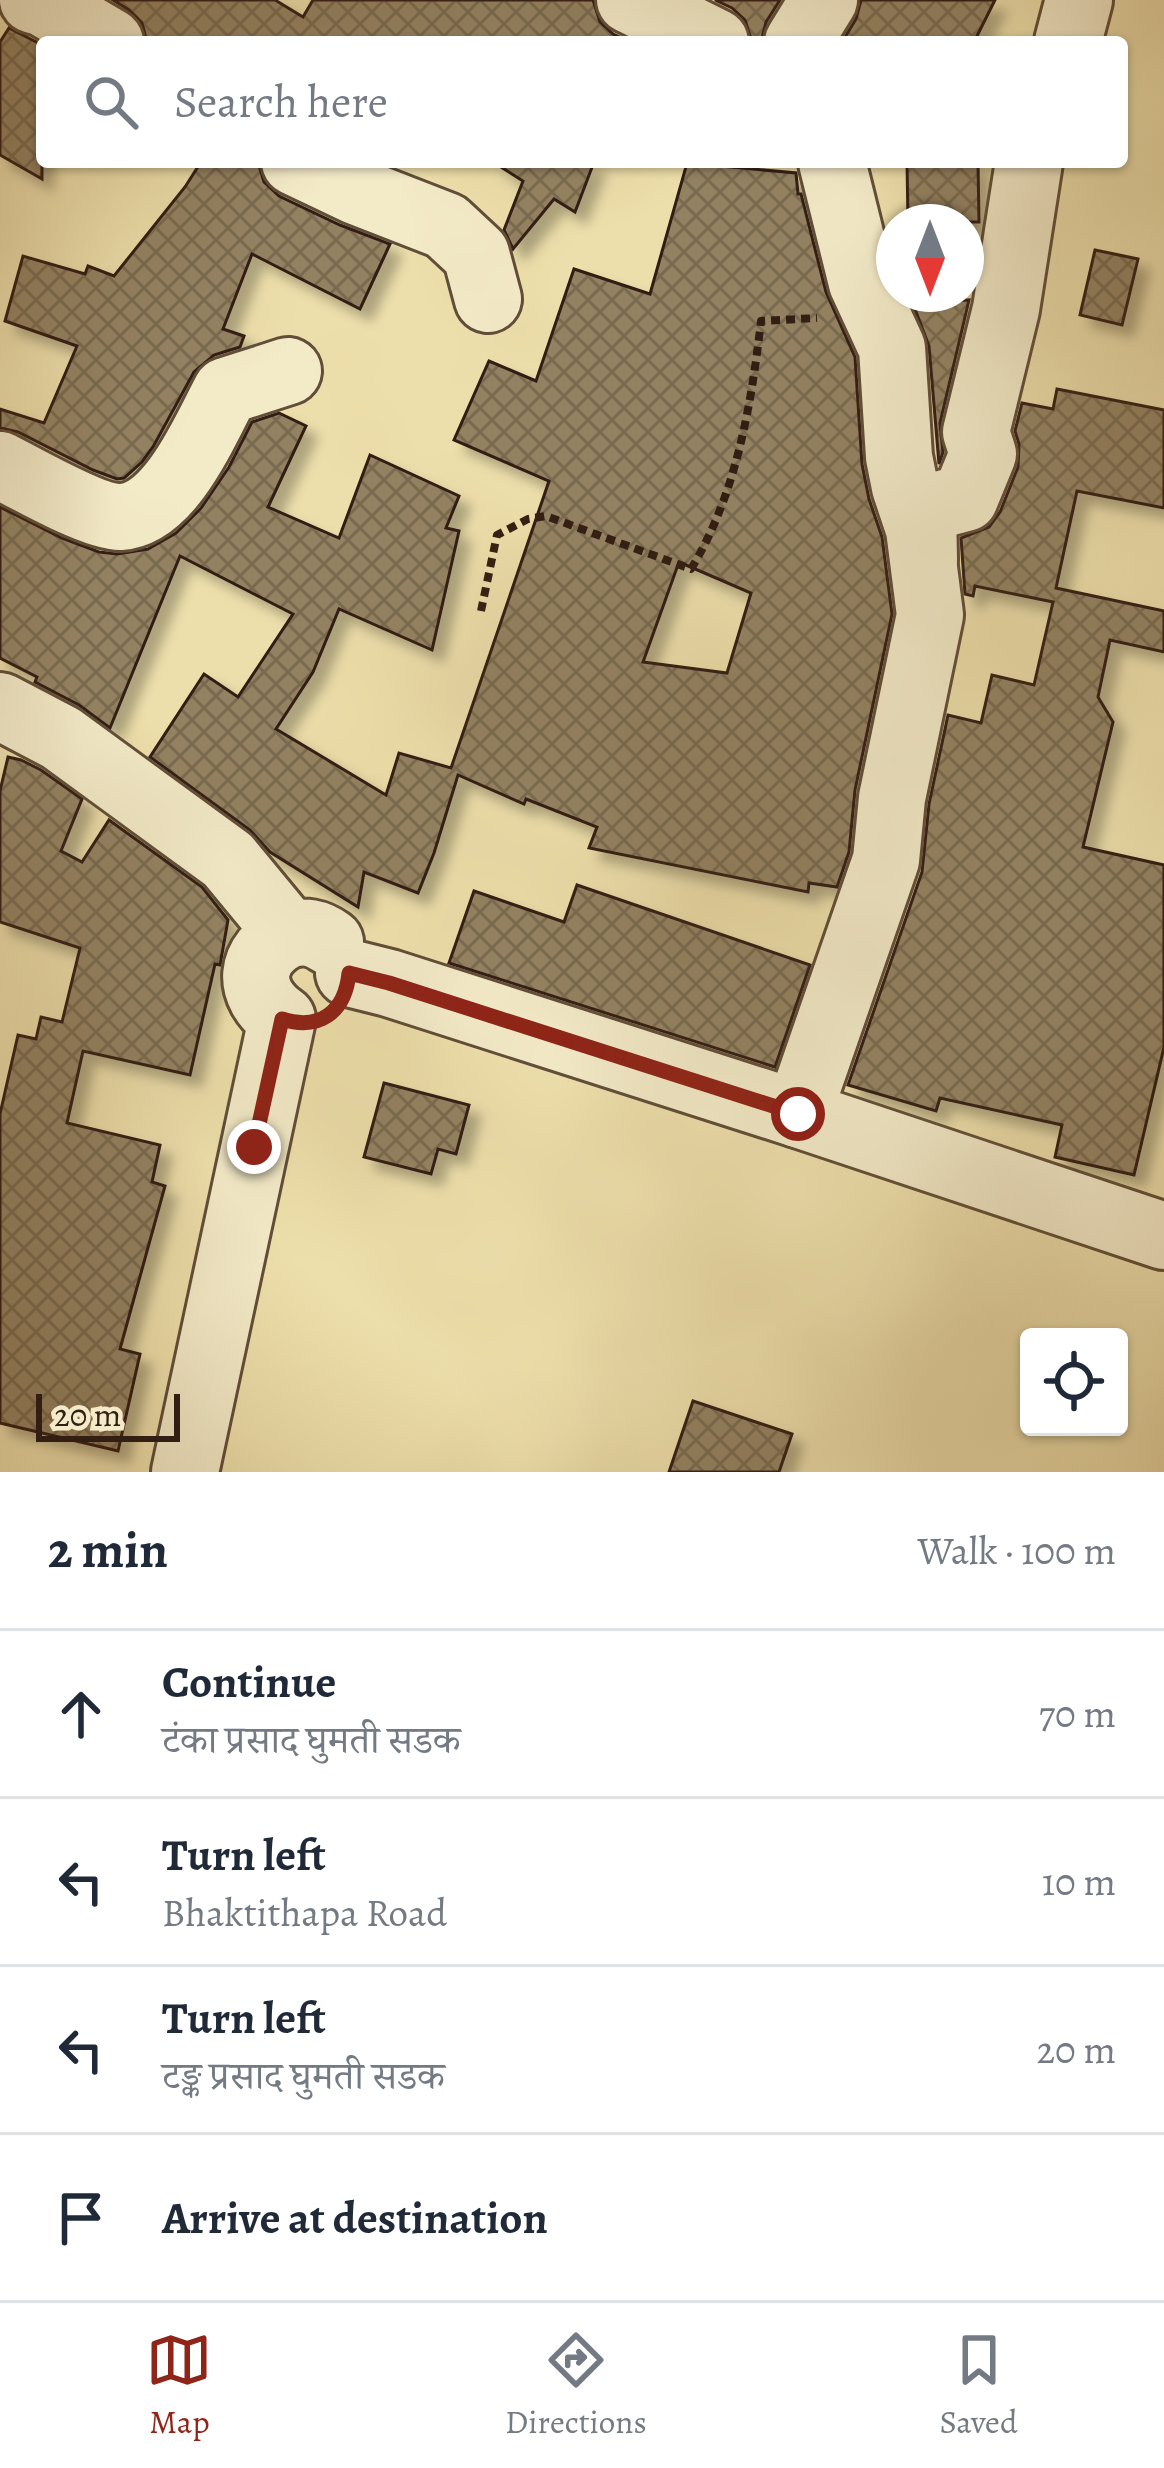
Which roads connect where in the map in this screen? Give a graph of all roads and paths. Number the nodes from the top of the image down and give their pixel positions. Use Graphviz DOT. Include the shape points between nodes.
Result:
graph roads {
  1 [pos="33,0"];
  2 [pos="630,0"];
  3 [pos="824,0"];
  4 [pos="1079,0"];
  5 [pos="100,36"];
  6 [pos="703,36"];
  7 [pos="802,36"];
  8 [pos="1070,36"];
  9 [pos="308,168"];
  10 [pos="833,168"];
  11 [pos="1028,168"];
  12 [pos="488,298"];
  13 [pos="878,319"];
  14 [pos="288,371"];
  15 [pos="0,465"];
  16 [pos="925,577"];
  17 [pos="482,610"];
  18 [pos="0,706"];
  19 [pos="289,934"];
  20 [pos="349,973"];
  21 [pos="282,1019"];
  22 [pos="798,1114"];
  23 [pos="1164,1236"];
  24 [pos="185,1472"];
  1 -- 5 [label="street"];
  2 -- 6 [label="street"];
  3 -- 7 [label="street"];
  4 -- 8 [label="street"];
  9 -- 12 [label="street" via="446,226 476,254"];
  10 -- 13 [label="street"];
  11 -- 16 [label="street" via="976,432 983,454 965,498 923,508"];
  13 -- 16 [label="street" via="892,348 899,457"];
  13 -- 17 [label="path" via="761,321 729,489 691,569 546,516 528,519 497,536"];
  14 -- 15 [label="street" via="226,391 175,483 144,512 117,517"];
  16 -- 22 [label="street" via="930,615 886,860"];
  18 -- 19 [label="street" via="61,738 228,860"];
  19 -- 20 [label="street" via="320,935"];
  19 -- 21 [label="street" via="274,940 257,967 261,998"];
  20 -- 21 [label="street" via="328,1016"];
  20 -- 22 [label="street"];
  21 -- 24 [label="street"];
  22 -- 23 [label="street"];
}
